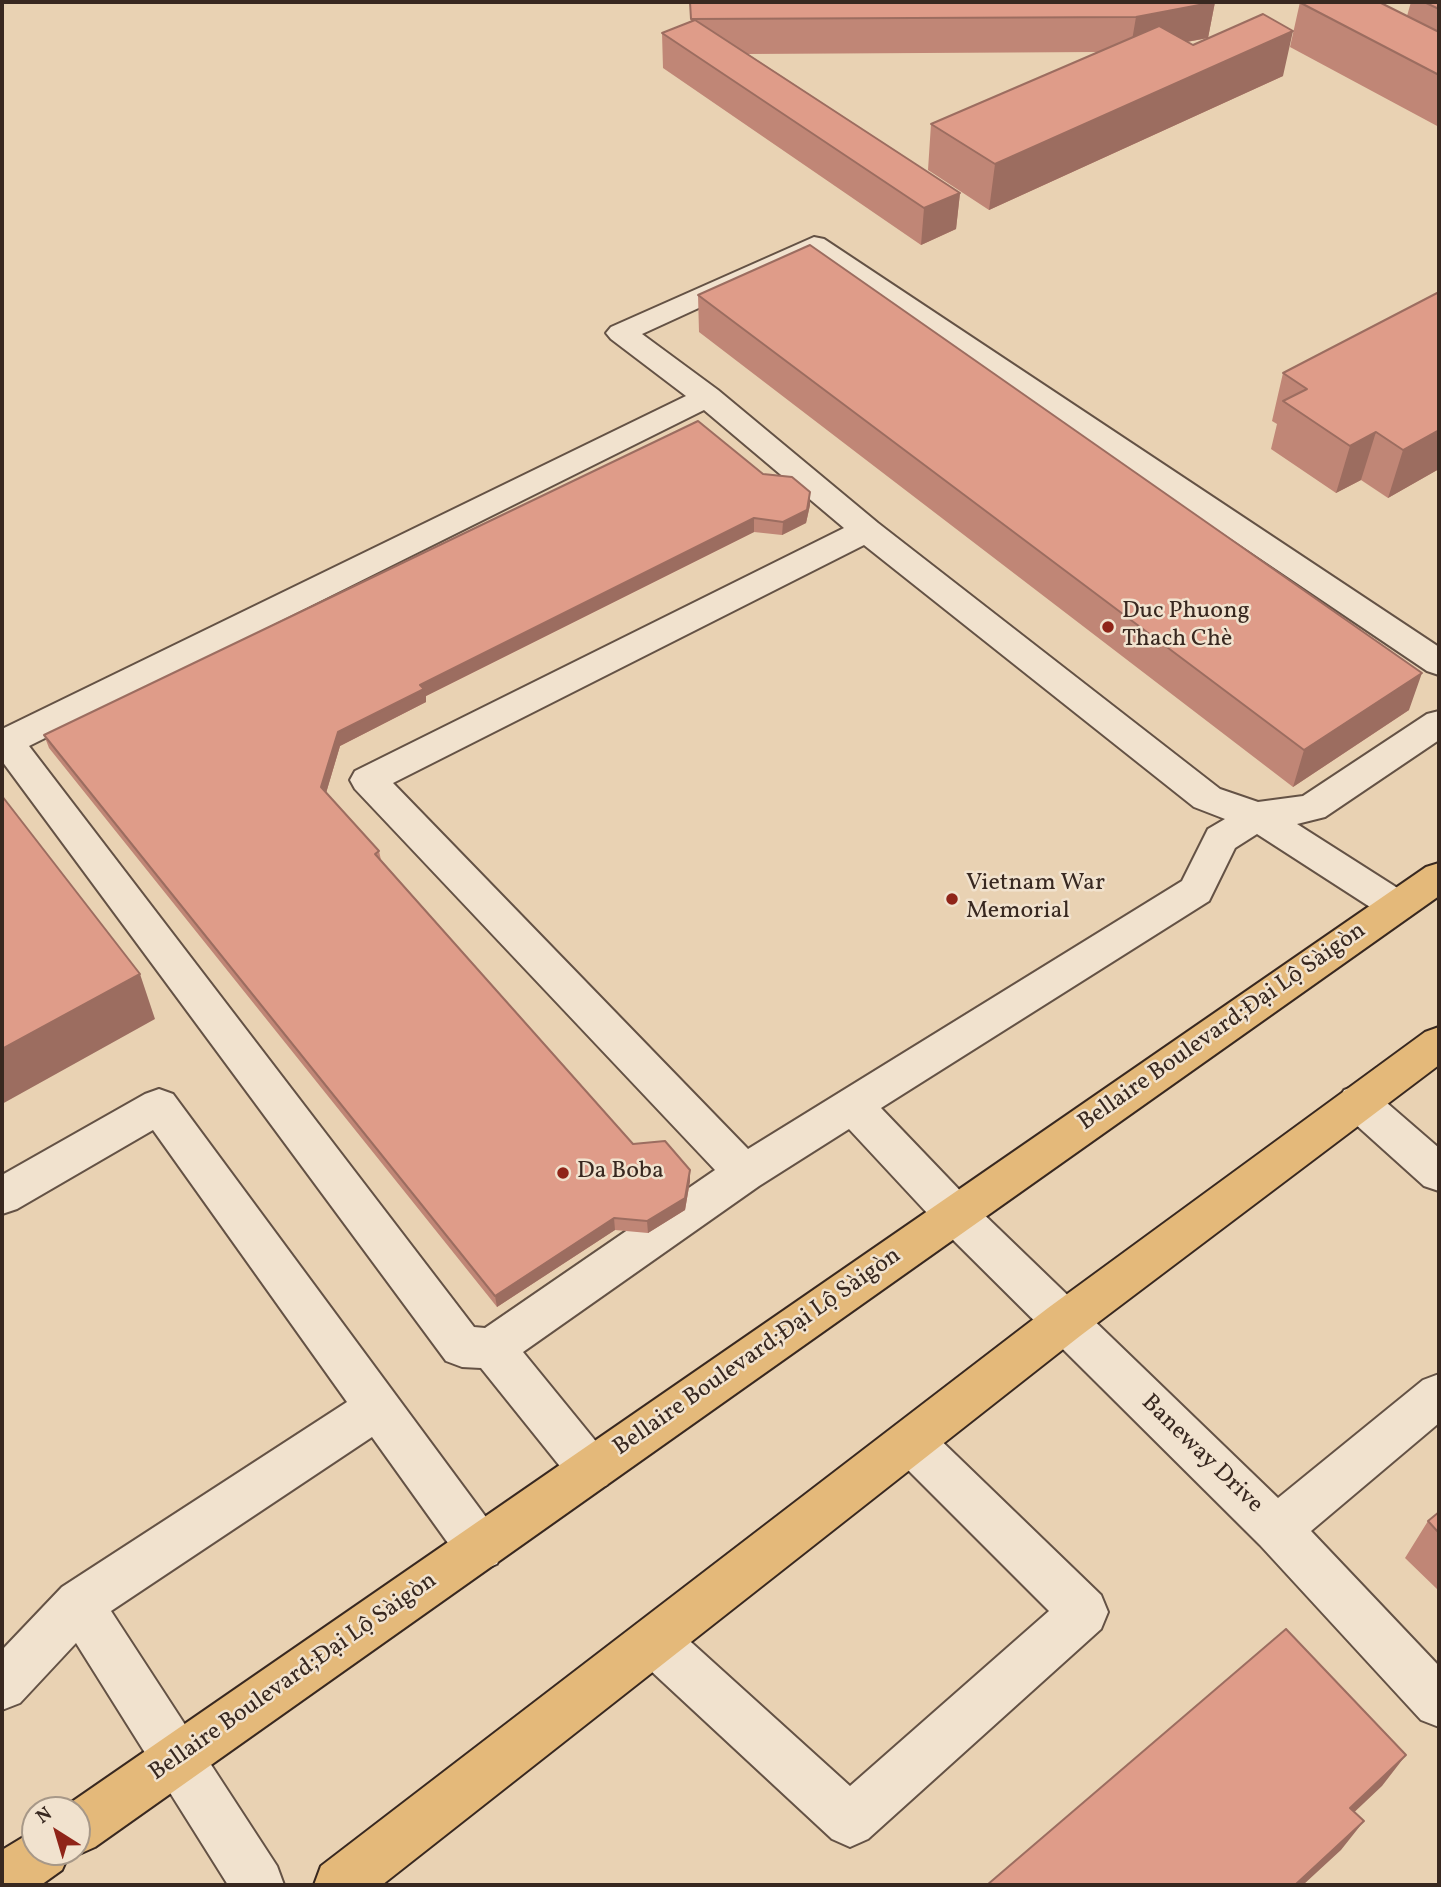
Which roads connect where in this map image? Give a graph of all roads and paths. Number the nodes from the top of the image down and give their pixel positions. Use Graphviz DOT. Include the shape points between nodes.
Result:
graph roads {
  1 [pos="707,397"];
  2 [pos="867,530"];
  3 [pos="1439,663"];
  4 [pos="1439,723"];
  5 [pos="1257,816"];
  6 [pos="1439,877"];
  7 [pos="1398,906"];
  8 [pos="1439,1043"];
  9 [pos="1358,1102"];
  10 [pos="852,1105"];
  11 [pos="744,1173"];
  12 [pos="1439,1173"];
  13 [pos="17,1187"];
  14 [pos="956,1215"];
  15 [pos="1064,1322"];
  16 [pos="492,1348"];
  17 [pos="1439,1395"];
  18 [pos="377,1408"];
  19 [pos="911,1442"];
  20 [pos="591,1470"];
  21 [pos="1277,1530"];
  22 [pos="480,1548"];
  23 [pos="79,1604"];
  24 [pos="654,1641"];
  25 [pos="2,1685"];
  26 [pos="1439,1702"];
  27 [pos="178,1760"];
  28 [pos="91,1819"];
  29 [pos="24,1866"];
  30 [pos="2,1881"];
  31 [pos="258,1885"];
  32 [pos="340,1885"];
  1 -- 2 [label="street"];
  1 -- 3 [label="street" via="621,333 814,245"];
  1 -- 16 [label="street" via="7,742 462,1347"];
  2 -- 5 [label="street" via="1207,797"];
  2 -- 11 [label="street" via="368,780"];
  4 -- 5 [label="street" via="1312,808"];
  5 -- 7 [label="street"];
  5 -- 10 [label="street" via="1221,839 1196,891"];
  6 -- 7 [label="main road, Bellaire Boulevard;Đại Lộ Sàigòn"];
  7 -- 14 [label="main road, Bellaire Boulevard;Đại Lộ Sàigòn"];
  8 -- 9 [label="main road"];
  9 -- 12 [label="street"];
  9 -- 15 [label="main road"];
  10 -- 11 [label="street"];
  10 -- 14 [label="street, Baneway Drive"];
  11 -- 16 [label="street"];
  13 -- 18 [label="street" via="159,1106"];
  14 -- 15 [label="street, Baneway Drive"];
  14 -- 20 [label="main road, Bellaire Boulevard;Đại Lộ Sàigòn"];
  15 -- 19 [label="main road"];
  15 -- 21 [label="street, Baneway Drive"];
  16 -- 20 [label="street"];
  17 -- 21 [label="street"];
  18 -- 22 [label="street"];
  18 -- 23 [label="street"];
  19 -- 24 [label="main road"];
  19 -- 24 [label="street" via="1084,1612 849,1821"];
  20 -- 22 [label="main road, Bellaire Boulevard;Đại Lộ Sàigòn"];
  21 -- 26 [label="street, Baneway Drive"];
  22 -- 27 [label="main road, Bellaire Boulevard;Đại Lộ Sàigòn"];
  23 -- 25 [label="street"];
  23 -- 27 [label="street"];
  24 -- 32 [label="main road"];
  27 -- 28 [label="main road, Bellaire Boulevard;Đại Lộ Sàigòn"];
  27 -- 31 [label="street"];
  29 -- 30 [label="main road"];
}
